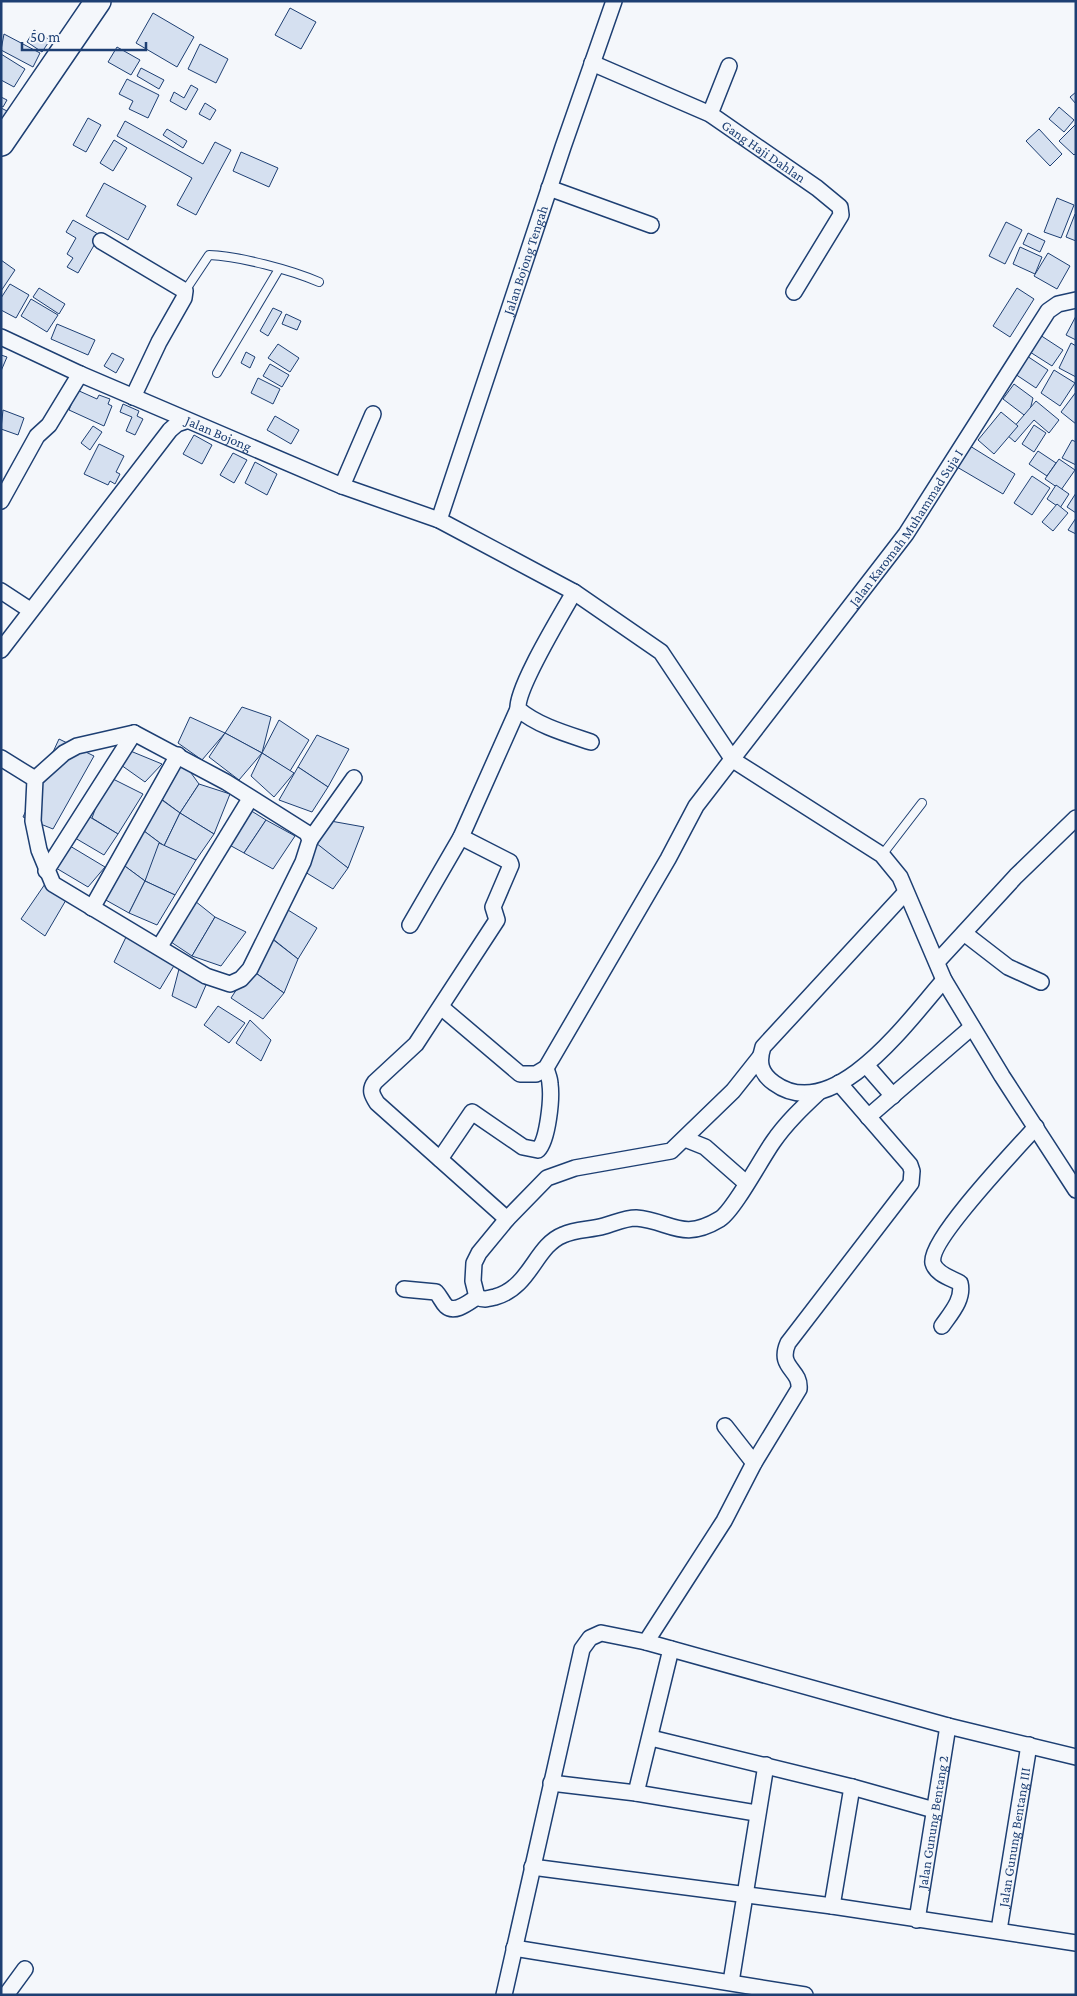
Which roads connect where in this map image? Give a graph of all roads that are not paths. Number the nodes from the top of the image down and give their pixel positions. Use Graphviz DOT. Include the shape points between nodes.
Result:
graph roads {
  1 [pos="98,1"];
  2 [pos="614,1"];
  3 [pos="592,63"];
  4 [pos="729,66"];
  5 [pos="710,114"];
  6 [pos="1,143"];
  7 [pos="549,188"];
  8 [pos="651,225"];
  9 [pos="101,241"];
  10 [pos="279,268"];
  11 [pos="319,282"];
  12 [pos="185,291"];
  13 [pos="794,292"];
  14 [pos="1076,300"];
  15 [pos="1,337"];
  16 [pos="80,374"];
  17 [pos="217,374"];
  18 [pos="133,397"];
  19 [pos="373,414"];
  20 [pos="186,421"];
  21 [pos="342,486"];
  22 [pos="1,501"];
  23 [pos="438,520"];
  24 [pos="1,591"];
  25 [pos="574,592"];
  26 [pos="30,610"];
  27 [pos="1,650"];
  28 [pos="518,709"];
  29 [pos="134,733"];
  30 [pos="591,742"];
  31 [pos="178,755"];
  32 [pos="1,758"];
  33 [pos="733,760"];
  34 [pos="354,778"];
  35 [pos="35,779"];
  36 [pos="250,799"];
  37 [pos="922,803"];
  38 [pos="1076,818"];
  39 [pos="461,837"];
  40 [pos="310,840"];
  41 [pos="882,855"];
  42 [pos="46,871"];
  43 [pos="905,893"];
  44 [pos="92,908"];
  45 [pos="410,925"];
  46 [pos="964,933"];
  47 [pos="160,946"];
  48 [pos="937,962"];
  49 [pos="944,980"];
  50 [pos="1041,982"];
  51 [pos="441,1007"];
  52 [pos="972,1027"];
  53 [pos="760,1057"];
  54 [pos="866,1065"];
  55 [pos="546,1068"];
  56 [pos="839,1083"];
  57 [pos="819,1092"];
  58 [pos="893,1096"];
  59 [pos="868,1117"];
  60 [pos="1036,1127"];
  61 [pos="685,1138"];
  62 [pos="440,1159"];
  63 [pos="746,1183"];
  64 [pos="1076,1190"];
  65 [pos="507,1218"];
  66 [pos="404,1289"];
  67 [pos="477,1298"];
  68 [pos="942,1326"];
  69 [pos="724,1426"];
  70 [pos="754,1463"];
  71 [pos="646,1642"];
  72 [pos="671,1649"];
  73 [pos="948,1726"];
  74 [pos="651,1738"];
  75 [pos="1029,1744"];
  76 [pos="1076,1757"];
  77 [pos="766,1765"];
  78 [pos="551,1783"];
  79 [pos="852,1787"];
  80 [pos="636,1793"];
  81 [pos="934,1810"];
  82 [pos="756,1813"];
  83 [pos="532,1867"];
  84 [pos="744,1894"];
  85 [pos="832,1906"];
  86 [pos="917,1920"];
  87 [pos="999,1930"];
  88 [pos="1076,1943"];
  89 [pos="514,1948"];
  90 [pos="25,1969"];
  91 [pos="731,1982"];
  92 [pos="6,1995"];
  93 [pos="504,1995"];
  94 [pos="805,1995"];
  1 -- 6 [label="highway"];
  2 -- 3 [label="street, Jalan Bojong Tengah"];
  3 -- 5 [label="street, Gang Haji Dahlan"];
  3 -- 7 [label="street, Jalan Bojong Tengah"];
  4 -- 5 [label="street"];
  5 -- 13 [label="street, Gang Haji Dahlan" via="817,188 841,209 841,215"];
  7 -- 8 [label="street"];
  7 -- 23 [label="street, Jalan Bojong Tengah"];
  9 -- 12 [label="street"];
  10 -- 11 [label="lane"];
  10 -- 12 [label="lane" via="210,255"];
  10 -- 17 [label="lane"];
  12 -- 18 [label="street"];
  14 -- 33 [label="street, Jalan Karomah Muhammad Suja I" via="1048,310 906,534"];
  15 -- 16 [label="street, Jalan Bojong"];
  16 -- 18 [label="street, Jalan Bojong"];
  16 -- 22 [label="street" via="49,425 37,436"];
  18 -- 20 [label="street, Jalan Bojong"];
  19 -- 21 [label="street"];
  20 -- 21 [label="street, Jalan Bojong"];
  20 -- 26 [label="street" via="170,430"];
  21 -- 23 [label="street, Jalan Bojong"];
  23 -- 25 [label="street, Jalan Bojong"];
  24 -- 26 [label="street"];
  25 -- 28 [label="street" via="524,682"];
  25 -- 33 [label="street, Jalan Bojong" via="661,652"];
  26 -- 27 [label="street"];
  28 -- 30 [label="street" via="564,733"];
  28 -- 39 [label="street"];
  29 -- 31 [label="street"];
  29 -- 35 [label="street" via="77,746 64,753"];
  29 -- 42 [label="street"];
  31 -- 36 [label="street"];
  31 -- 44 [label="street"];
  32 -- 35 [label="street"];
  33 -- 41 [label="street"];
  33 -- 55 [label="street, Jalan Karomah Muhammad Suja I" via="696,806"];
  34 -- 40 [label="street"];
  35 -- 42 [label="street" via="33,821"];
  36 -- 40 [label="street" via="294,823 307,833"];
  36 -- 47 [label="street"];
  37 -- 41 [label="lane"];
  38 -- 46 [label="street" via="1016,876"];
  39 -- 45 [label="street"];
  39 -- 51 [label="street" via="510,862 511,868 494,902 498,917 494,927"];
  40 -- 47 [label="street" via="303,862 255,961 241,979 230,984 206,976"];
  41 -- 43 [label="street" via="900,877"];
  42 -- 44 [label="street" via="53,884"];
  43 -- 48 [label="street"];
  43 -- 53 [label="street" via="763,1046"];
  44 -- 47 [label="street"];
  46 -- 48 [label="street"];
  46 -- 50 [label="street" via="1008,967"];
  48 -- 49 [label="street"];
  49 -- 52 [label="street"];
  49 -- 54 [label="street"];
  51 -- 55 [label="street" via="520,1074 536,1074"];
  51 -- 62 [label="street" via="416,1044 371,1087 377,1103"];
  52 -- 58 [label="street"];
  52 -- 60 [label="street"];
  53 -- 57 [label="street" via="760,1068 780,1087 808,1094"];
  53 -- 61 [label="street" via="733,1091"];
  54 -- 56 [label="street"];
  54 -- 58 [label="street"];
  55 -- 62 [label="street" via="550,1091 546,1135 538,1150 519,1144 472,1112"];
  56 -- 57 [label="street"];
  56 -- 59 [label="street"];
  57 -- 63 [label="street" via="774,1140"];
  58 -- 59 [label="street"];
  59 -- 70 [label="street" via="910,1165 911,1183 788,1342 784,1356 787,1366 798,1379 799,1389"];
  60 -- 64 [label="street"];
  60 -- 68 [label="street" via="953,1222 936,1249 933,1264 940,1273 961,1286 956,1306"];
  61 -- 63 [label="street" via="705,1147"];
  61 -- 65 [label="street" via="671,1151 662,1154 575,1168 546,1178"];
  62 -- 65 [label="street"];
  63 -- 67 [label="street" via="732,1208 721,1219 705,1226 678,1230 635,1218 564,1234 549,1244 520,1283 502,1295 484,1300"];
  65 -- 67 [label="street" via="474,1263 473,1281"];
  66 -- 67 [label="street" via="436,1292 451,1308 458,1308"];
  69 -- 70 [label="street"];
  70 -- 71 [label="street" via="724,1521"];
  71 -- 72 [label="street"];
  71 -- 78 [label="street" via="600,1633 585,1643"];
  72 -- 73 [label="street"];
  72 -- 74 [label="street"];
  73 -- 75 [label="street"];
  73 -- 81 [label="street, Jalan Gunung Bentang 2"];
  74 -- 77 [label="street"];
  74 -- 80 [label="street"];
  75 -- 76 [label="street"];
  75 -- 87 [label="street, Jalan Gunung Bentang III"];
  77 -- 79 [label="street"];
  77 -- 82 [label="street"];
  78 -- 80 [label="street"];
  78 -- 83 [label="street"];
  79 -- 81 [label="street"];
  79 -- 85 [label="street"];
  80 -- 82 [label="street"];
  81 -- 86 [label="street, Jalan Gunung Bentang 2"];
  82 -- 84 [label="street"];
  83 -- 84 [label="street"];
  83 -- 89 [label="street"];
  84 -- 85 [label="street"];
  84 -- 91 [label="street"];
  85 -- 86 [label="street"];
  86 -- 87 [label="street"];
  87 -- 88 [label="street"];
  89 -- 91 [label="street"];
  89 -- 93 [label="street"];
  90 -- 92 [label="street"];
  91 -- 94 [label="street"];
}
